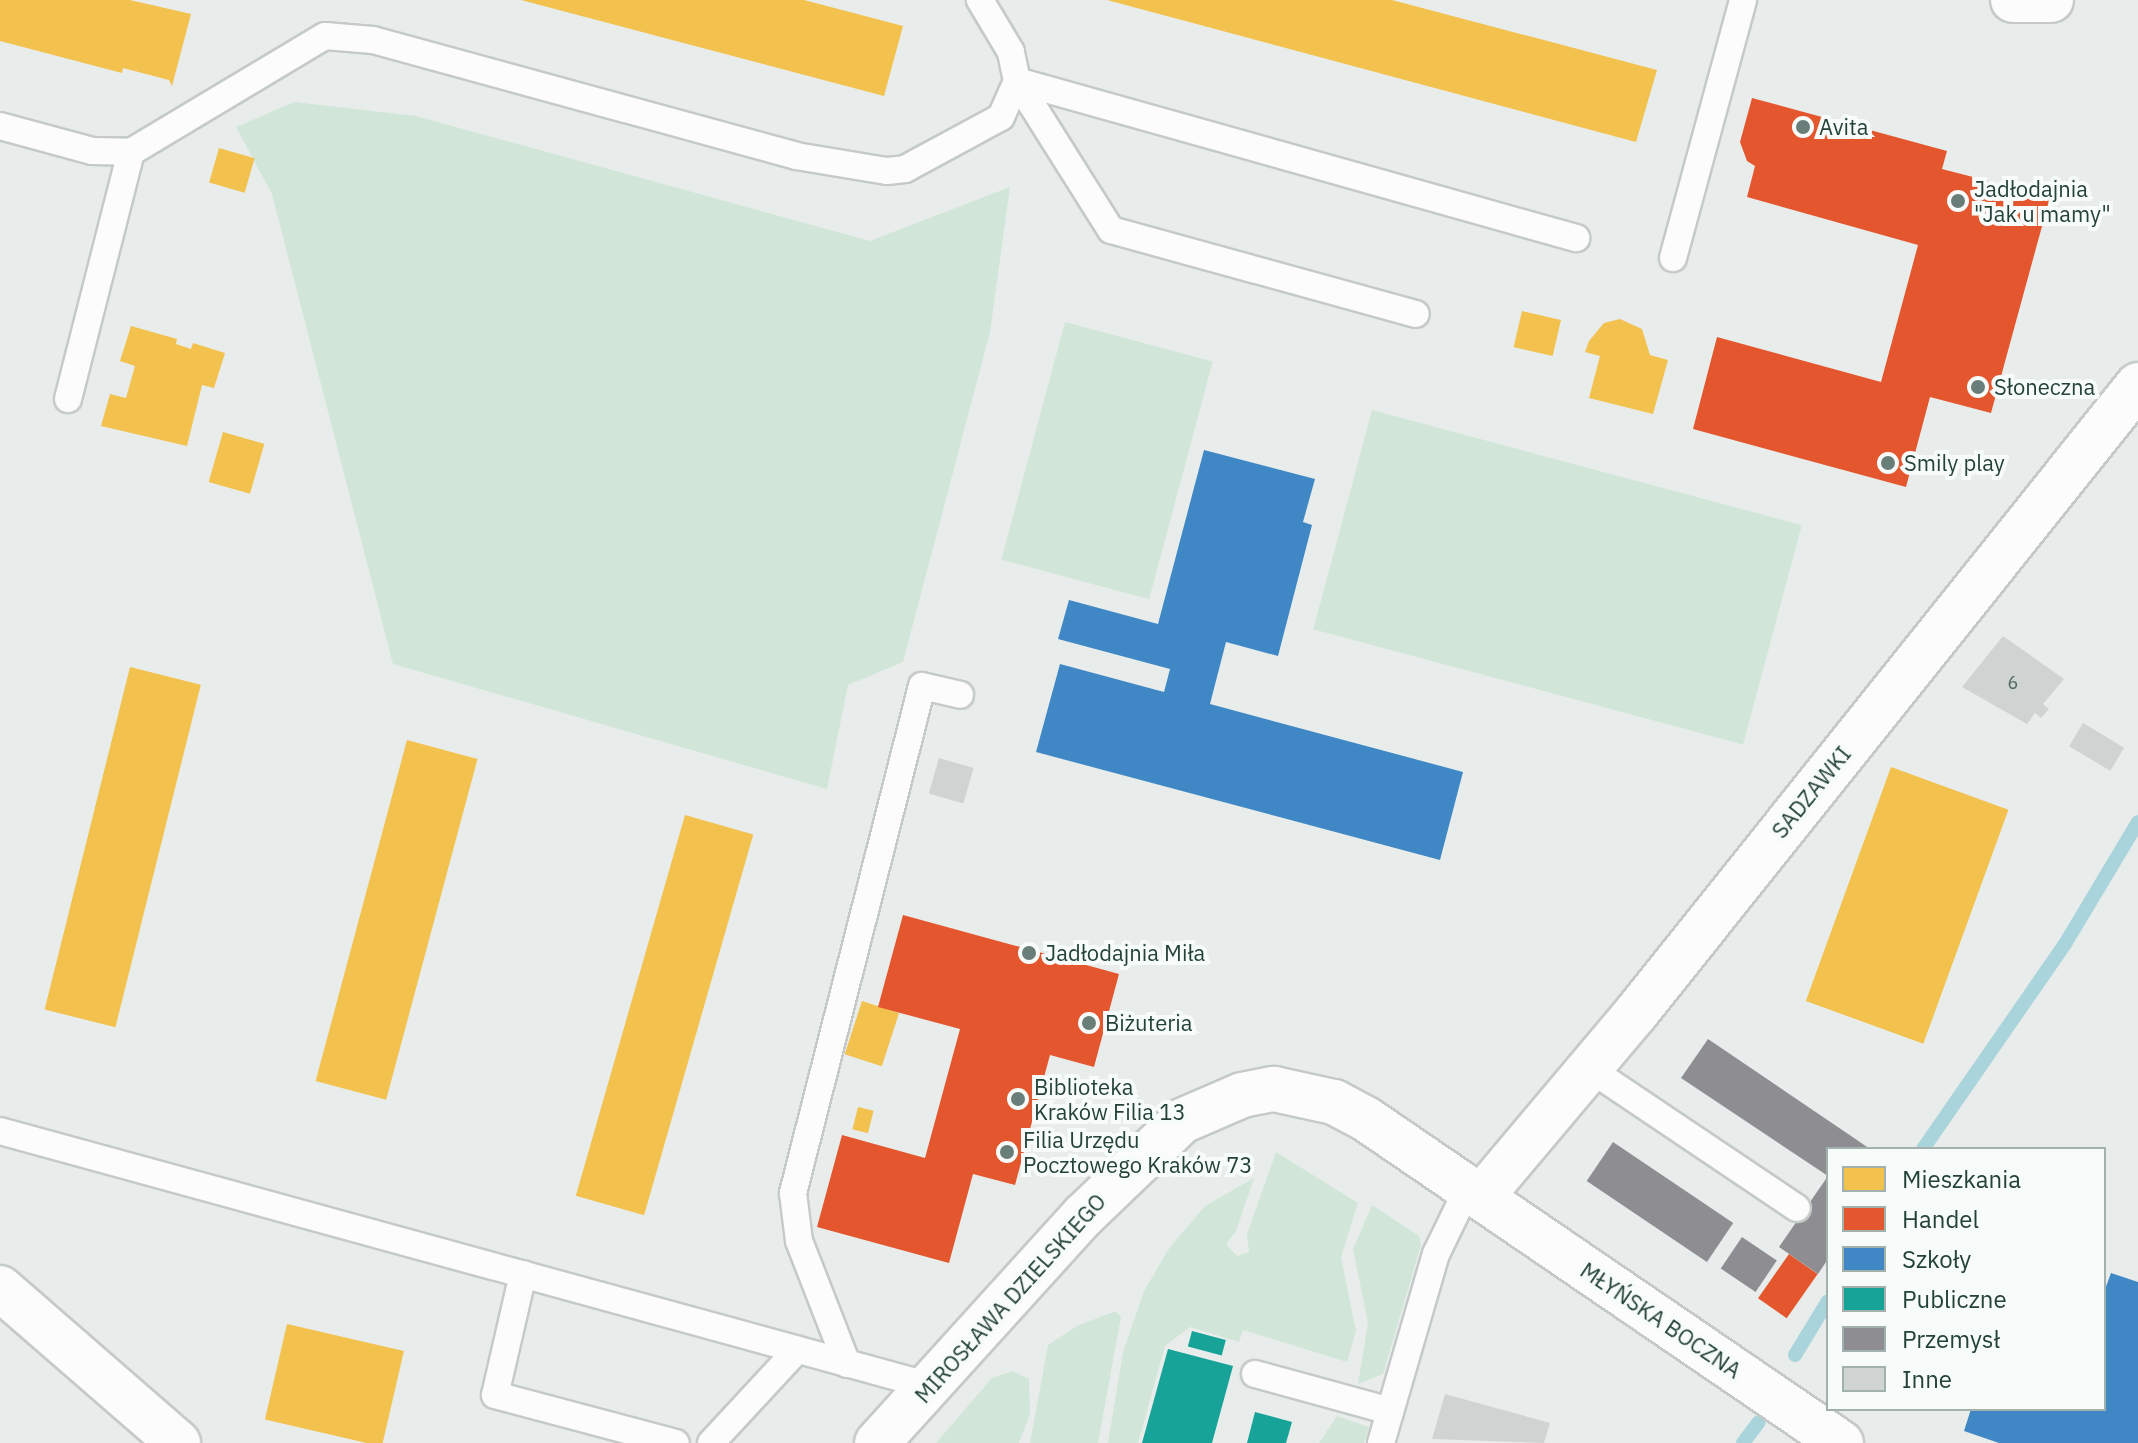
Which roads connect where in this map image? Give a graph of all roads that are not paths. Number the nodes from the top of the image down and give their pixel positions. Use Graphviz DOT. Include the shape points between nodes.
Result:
graph roads {
  1 [pos="980,0"];
  2 [pos="1743,0"];
  3 [pos="2013,0"];
  4 [pos="2051,0"];
  5 [pos="1017,81"];
  6 [pos="0,126"];
  7 [pos="131,152"];
  8 [pos="1576,238"];
  9 [pos="1673,258"];
  10 [pos="1416,314"];
  11 [pos="2138,385"];
  12 [pos="68,399"];
  13 [pos="960,695"];
  14 [pos="1590,1069"];
  15 [pos="0,1131"];
  16 [pos="1475,1192"];
  17 [pos="1797,1208"];
  18 [pos="523,1274"];
  19 [pos="0,1288"];
  20 [pos="797,1350"];
  21 [pos="847,1364"];
  22 [pos="1255,1374"];
  23 [pos="930,1386"];
  24 [pos="1390,1411"];
  25 [pos="178,1443"];
  26 [pos="676,1443"];
  27 [pos="711,1443"];
  28 [pos="877,1443"];
  29 [pos="1381,1443"];
  30 [pos="1841,1443"];
  1 -- 5 [label="lane" via="1011,52"];
  2 -- 9 [label="lane"];
  3 -- 4 [label="street"];
  5 -- 7 [label="lane" via="1001,117 905,169 874,170 796,156 373,40 325,36"];
  5 -- 8 [label="lane"];
  5 -- 10 [label="lane" via="1111,230"];
  6 -- 7 [label="lane" via="92,151"];
  7 -- 12 [label="lane"];
  11 -- 14 [label="street, SADZAWKI"];
  13 -- 21 [label="lane" via="922,686 793,1193 799,1241"];
  14 -- 16 [label="street, SADZAWKI"];
  14 -- 17 [label="lane"];
  15 -- 18 [label="lane"];
  16 -- 23 [label="street, MIROSŁAWA DZIELSKIEGO" via="1334,1102 1274,1089 1242,1095 1182,1121 1135,1163"];
  16 -- 24 [label="lane" via="1436,1254"];
  16 -- 30 [label="street, MŁYŃSKA BOCZNA"];
  18 -- 20 [label="lane"];
  18 -- 26 [label="lane" via="495,1395"];
  19 -- 25 [label="street"];
  20 -- 21 [label="lane"];
  20 -- 27 [label="lane"];
  21 -- 23 [label="lane"];
  22 -- 24 [label="lane"];
  23 -- 28 [label="street, MIROSŁAWA DZIELSKIEGO"];
  24 -- 29 [label="lane"];
}
